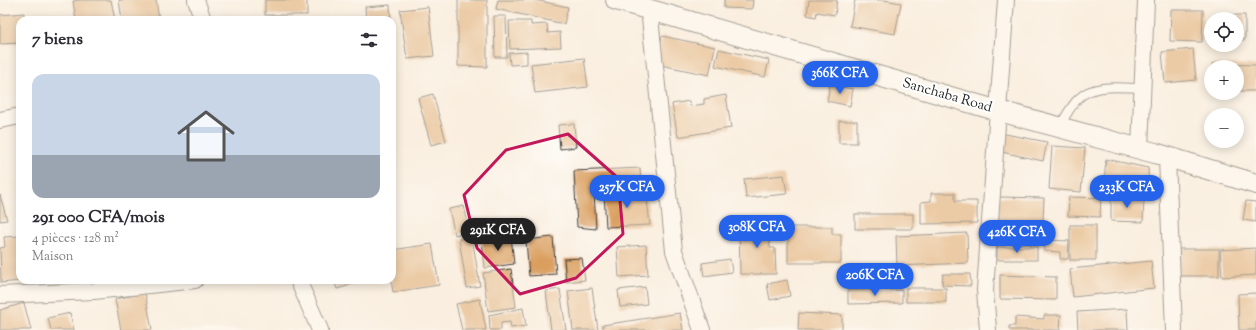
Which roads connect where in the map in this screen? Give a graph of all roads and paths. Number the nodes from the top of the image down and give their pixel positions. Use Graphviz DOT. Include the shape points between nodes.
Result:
graph roads {
  1 [pos="196,0"];
  2 [pos="616,0"];
  3 [pos="1006,0"];
  4 [pos="1146,0"];
  5 [pos="649,8"];
  6 [pos="202,16"];
  7 [pos="1142,88"];
  8 [pos="999,111"];
  9 [pos="16,117"];
  10 [pos="0,120"];
  11 [pos="1059,127"];
  12 [pos="1140,150"];
  13 [pos="1167,158"];
  14 [pos="1256,184"];
  15 [pos="155,284"];
  16 [pos="300,284"];
  17 [pos="0,295"];
  18 [pos="320,330"];
  19 [pos="702,330"];
  20 [pos="988,330"];
  21 [pos="1174,330"];
  1 -- 6 [label="street"];
  2 -- 5 [label="street, Sanchaba Road"];
  3 -- 8 [label="street"];
  4 -- 7 [label="street"];
  5 -- 8 [label="street, Sanchaba Road"];
  5 -- 19 [label="street" via="674,251"];
  7 -- 11 [label="lane" via="1099,89 1086,92 1077,99"];
  7 -- 12 [label="street"];
  8 -- 11 [label="street, Sanchaba Road"];
  8 -- 20 [label="street" via="985,290"];
  9 -- 10 [label="street"];
  11 -- 12 [label="street, Sanchaba Road"];
  12 -- 13 [label="street, Sanchaba Road"];
  13 -- 14 [label="street, Sanchaba Road"];
  13 -- 21 [label="street"];
  15 -- 17 [label="street"];
  16 -- 18 [label="street"];
}
